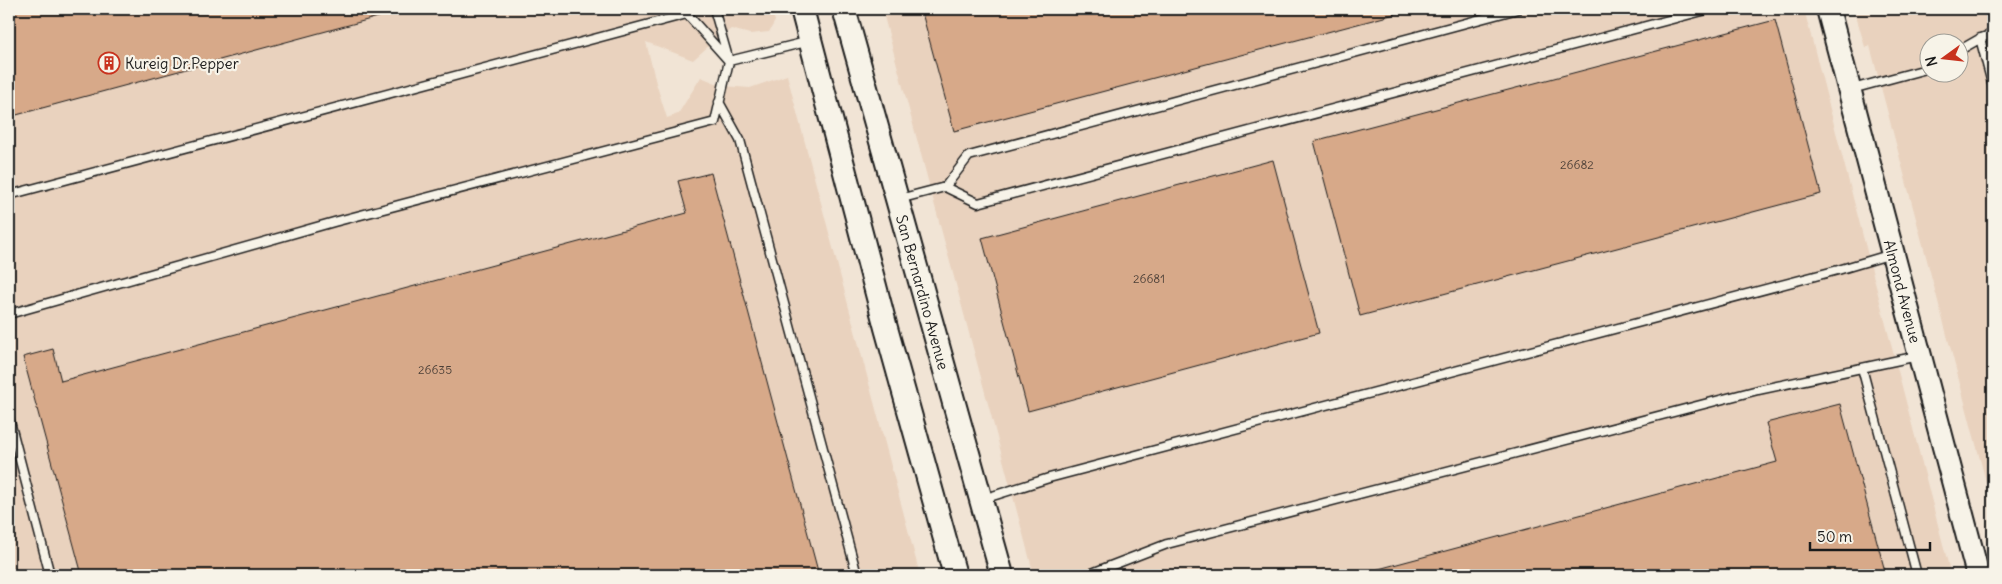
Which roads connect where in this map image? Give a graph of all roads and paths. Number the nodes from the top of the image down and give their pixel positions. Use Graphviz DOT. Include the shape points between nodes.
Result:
graph roads {
  1 [pos="714,9"];
  2 [pos="802,9"];
  3 [pos="844,9"];
  4 [pos="1518,9"];
  5 [pos="1710,9"];
  6 [pos="1828,9"];
  7 [pos="1993,34"];
  8 [pos="1980,38"];
  9 [pos="810,40"];
  10 [pos="1970,44"];
  11 [pos="729,62"];
  12 [pos="1920,71"];
  13 [pos="1993,87"];
  14 [pos="1850,90"];
  15 [pos="719,102"];
  16 [pos="945,187"];
  17 [pos="9,195"];
  18 [pos="898,200"];
  19 [pos="1893,254"];
  20 [pos="9,314"];
  21 [pos="1920,356"];
  22 [pos="1862,368"];
  23 [pos="9,418"];
  24 [pos="981,499"];
  25 [pos="50,575"];
  26 [pos="857,575"];
  27 [pos="955,575"];
  28 [pos="1002,575"];
  29 [pos="1087,575"];
  30 [pos="1917,575"];
  31 [pos="1978,575"];
  1 -- 11 [label="lane"];
  2 -- 9 [label="main road"];
  3 -- 18 [label="main road, San Bernardino Avenue"];
  4 -- 16 [label="lane" via="969,156"];
  5 -- 16 [label="lane" via="978,203"];
  6 -- 14 [label="main road, Almond Avenue"];
  7 -- 8 [label="lane"];
  8 -- 10 [label="lane"];
  8 -- 13 [label="lane"];
  9 -- 11 [label="lane"];
  9 -- 27 [label="main road"];
  11 -- 15 [label="lane"];
  11 -- 17 [label="lane" via="687,14"];
  12 -- 14 [label="lane"];
  14 -- 19 [label="main road, Almond Avenue"];
  15 -- 20 [label="lane" via="715,122 334,222"];
  15 -- 26 [label="lane" via="740,140"];
  16 -- 18 [label="lane"];
  18 -- 24 [label="main road, San Bernardino Avenue"];
  19 -- 21 [label="main road, Almond Avenue"];
  19 -- 24 [label="lane"];
  21 -- 22 [label="lane"];
  21 -- 31 [label="main road, Almond Avenue"];
  22 -- 29 [label="lane" via="1758,390 1167,544"];
  22 -- 30 [label="lane"];
  23 -- 25 [label="lane"];
  24 -- 28 [label="main road, San Bernardino Avenue"];
}
